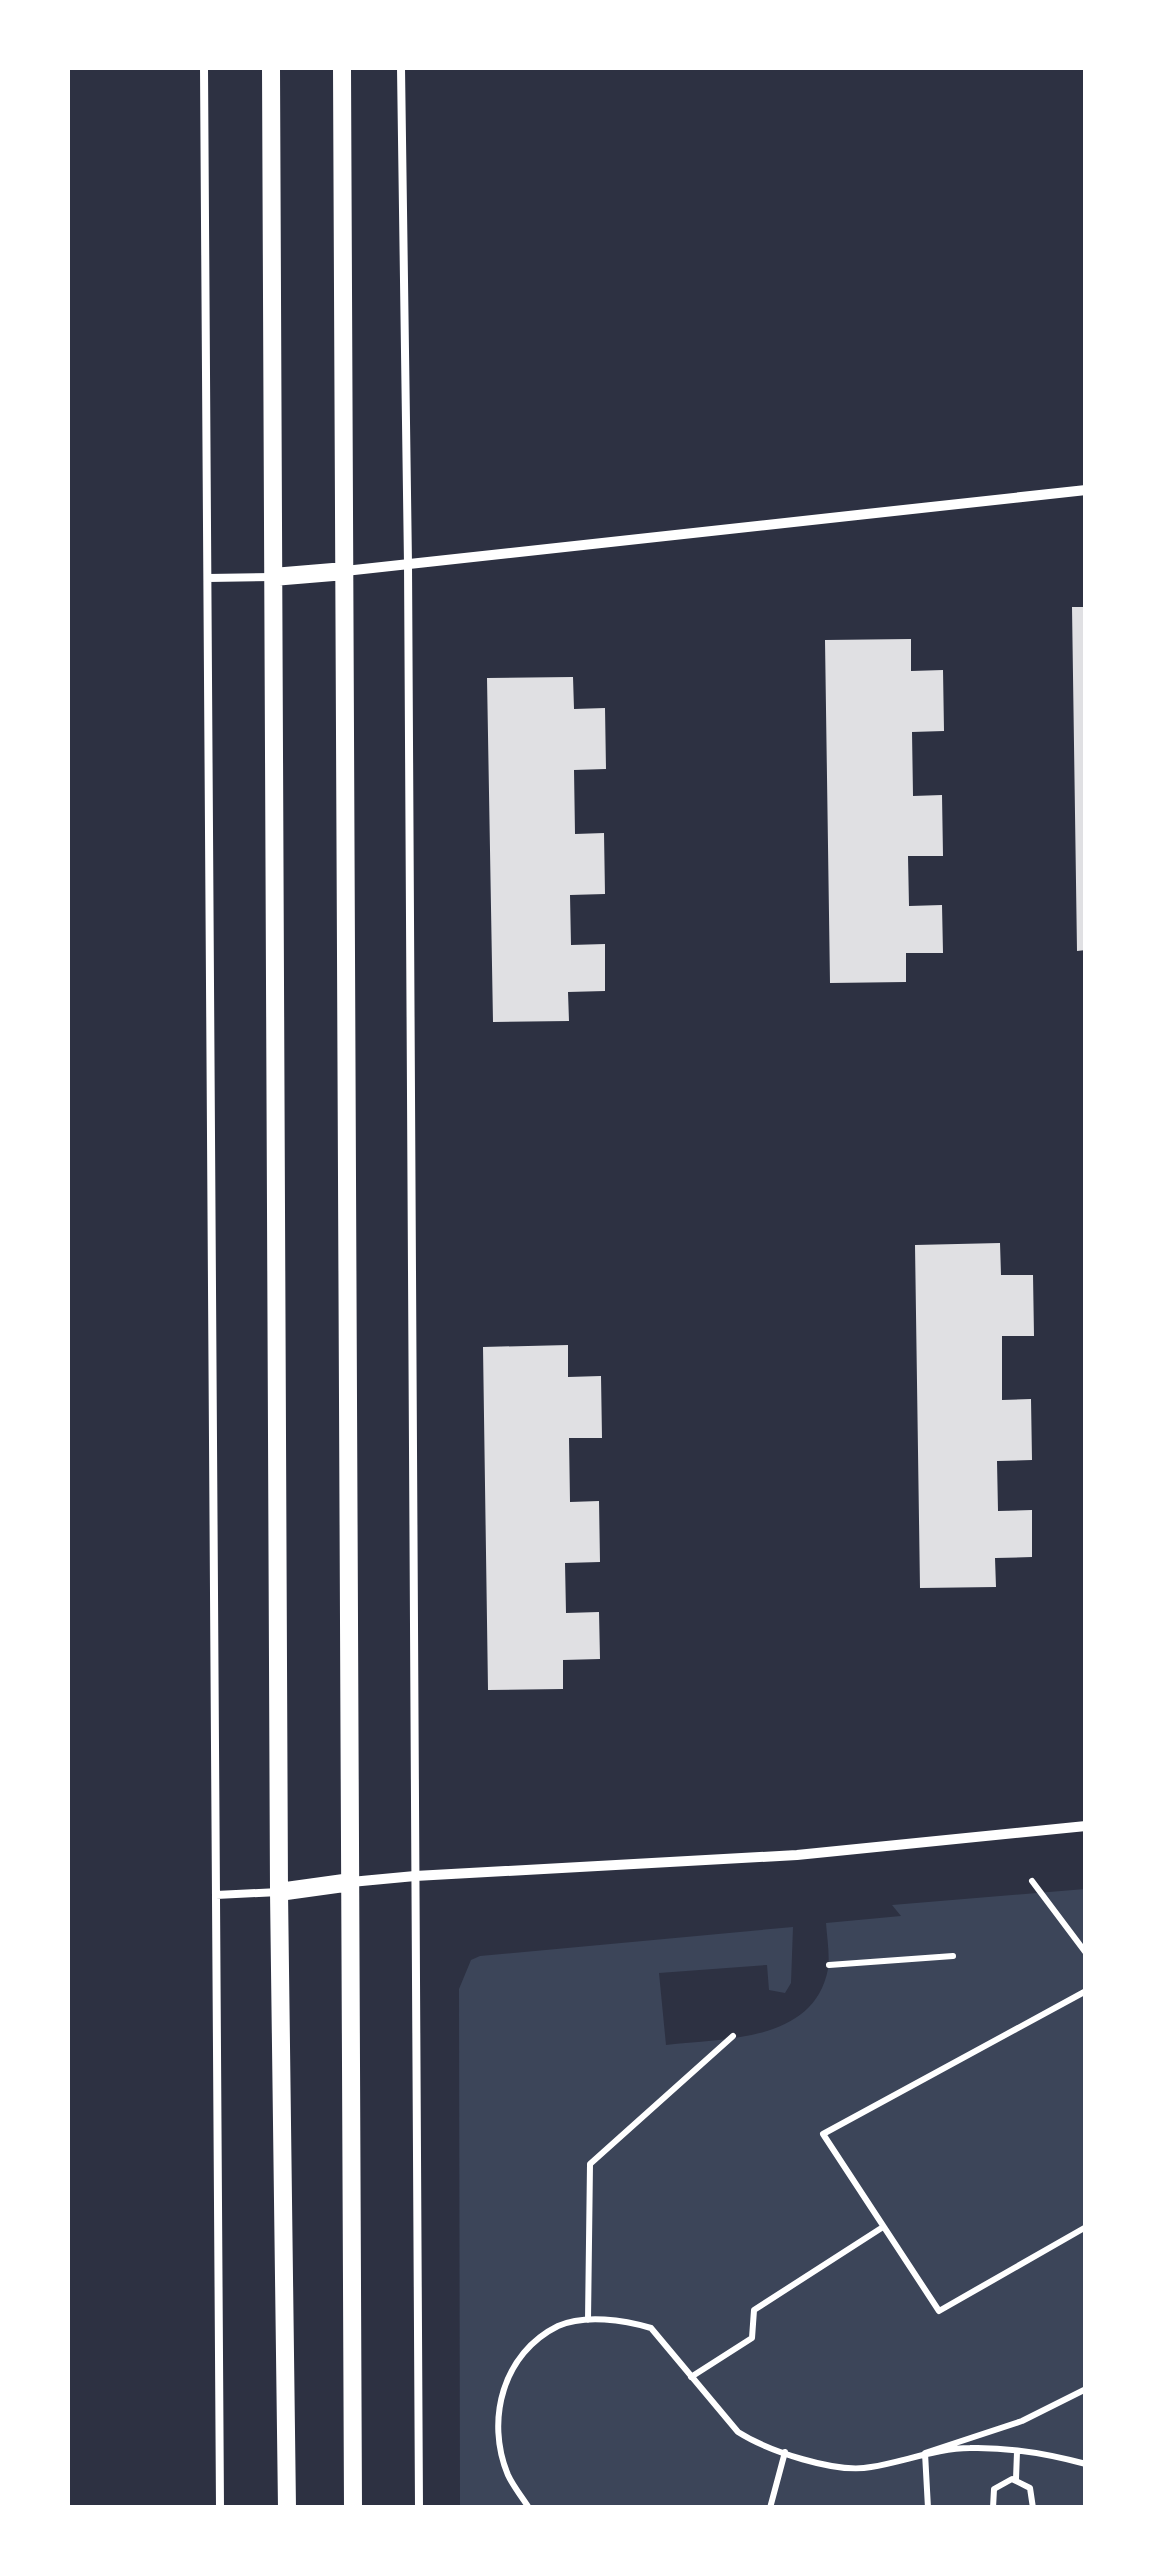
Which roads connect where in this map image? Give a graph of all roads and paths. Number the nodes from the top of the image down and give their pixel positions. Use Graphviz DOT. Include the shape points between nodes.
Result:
graph roads {
  1 [pos="204,68"];
  2 [pos="271,68"];
  3 [pos="342,68"];
  4 [pos="401,68"];
  5 [pos="1086,490"];
  6 [pos="408,564"];
  7 [pos="345,571"];
  8 [pos="274,577"];
  9 [pos="208,578"];
  10 [pos="1086,1826"];
  11 [pos="415,1876"];
  12 [pos="1032,1880"];
  13 [pos="351,1882"];
  14 [pos="279,1892"];
  15 [pos="216,1896"];
  16 [pos="1086,1953"];
  17 [pos="953,1956"];
  18 [pos="829,1964"];
  19 [pos="1086,1991"];
  20 [pos="733,2036"];
  21 [pos="883,2227"];
  22 [pos="1086,2227"];
  23 [pos="588,2320"];
  24 [pos="691,2377"];
  25 [pos="1086,2389"];
  26 [pos="785,2452"];
  27 [pos="1017,2452"];
  28 [pos="1086,2464"];
  29 [pos="1016,2479"];
  30 [pos="220,2508"];
  31 [pos="287,2508"];
  32 [pos="353,2508"];
  33 [pos="419,2508"];
  34 [pos="529,2508"];
  35 [pos="770,2508"];
  36 [pos="928,2508"];
  37 [pos="993,2508"];
  38 [pos="1033,2508"];
  1 -- 9 [label="lane"];
  2 -- 8 [label="street"];
  3 -- 7 [label="street"];
  4 -- 6 [label="lane"];
  5 -- 6 [label="street"];
  6 -- 7 [label="street"];
  6 -- 11 [label="lane"];
  7 -- 8 [label="street"];
  7 -- 13 [label="street"];
  8 -- 9 [label="lane"];
  8 -- 14 [label="street"];
  9 -- 15 [label="lane"];
  10 -- 11 [label="street" via="798,1855"];
  11 -- 13 [label="street"];
  11 -- 33 [label="lane"];
  12 -- 16 [label="path"];
  13 -- 14 [label="street"];
  13 -- 32 [label="street"];
  14 -- 15 [label="lane"];
  14 -- 31 [label="street"];
  15 -- 30 [label="lane"];
  17 -- 18 [label="path"];
  19 -- 21 [label="path" via="823,2134"];
  20 -- 23 [label="path" via="590,2164"];
  21 -- 22 [label="path" via="938,2312"];
  21 -- 24 [label="path" via="754,2310 752,2338"];
  23 -- 24 [label="path" via="651,2328"];
  23 -- 34 [label="path" via="560,2325 534,2342 501,2391 501,2452"];
  24 -- 26 [label="path" via="738,2432"];
  25 -- 36 [label="path" via="1022,2421 925,2453"];
  26 -- 27 [label="path" via="866,2468 969,2448"];
  26 -- 35 [label="path"];
  27 -- 28 [label="path"];
  27 -- 29 [label="path"];
  29 -- 37 [label="path" via="994,2489"];
  29 -- 38 [label="path" via="1030,2488"];
}
